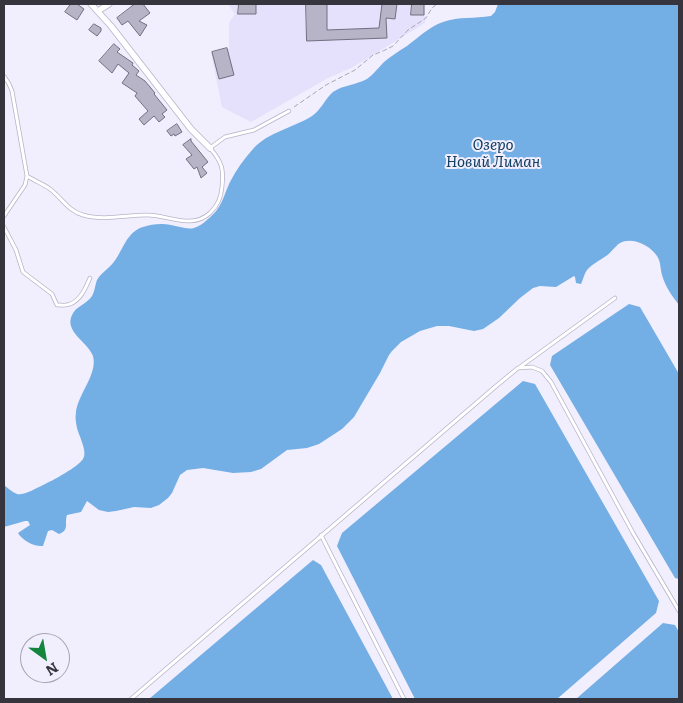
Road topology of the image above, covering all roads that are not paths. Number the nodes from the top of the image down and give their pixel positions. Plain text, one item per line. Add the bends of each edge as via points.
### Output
1 (91, 4) edge
2 (109, 4) edge
3 (98, 11) junction
4 (4, 76) edge
5 (289, 111) road end
6 (210, 148) junction
7 (27, 176) junction
8 (4, 216) edge
9 (4, 227) edge
10 (90, 278) dead end
11 (615, 298) dead end
12 (518, 368) junction
13 (321, 536) junction
14 (679, 611) edge
15 (131, 699) edge
16 (404, 699) edge

1 - 3 street
2 - 3 street
3 - 6 street via 191,129
4 - 7 lane via 12,91
5 - 6 lane via 254,130 225,138
6 - 7 lane via 222,166 219,201 207,215 193,221 153,215 107,218 84,215 72,210 51,190
7 - 8 lane
9 - 10 lane via 23,272 52,294 57,305 72,303 84,292
11 - 12 lane
12 - 13 lane
12 - 14 lane via 532,367 542,371 551,382
13 - 15 lane
13 - 16 lane

